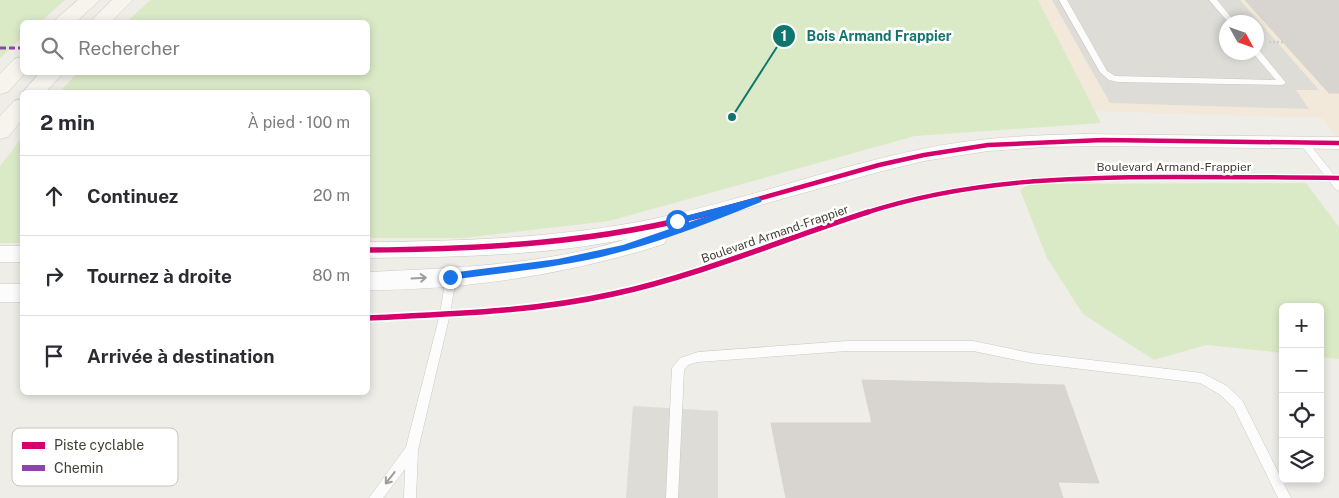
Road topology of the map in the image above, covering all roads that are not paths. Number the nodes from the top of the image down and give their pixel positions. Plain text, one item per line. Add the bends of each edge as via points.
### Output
1 (90, 0) edge
2 (123, 0) edge
3 (1063, 0) edge
4 (1213, 0) edge
5 (1226, 15) edge
6 (66, 20) edge
7 (102, 20) edge
8 (1263, 60) edge
9 (20, 66) edge
10 (50, 75) edge
11 (0, 87) edge
12 (36, 90) edge
13 (20, 108) edge
14 (0, 131) edge
15 (1304, 142) junction
16 (1339, 143) edge
17 (1339, 188) edge
18 (758, 200) junction
19 (370, 250) edge
20 (0, 254) edge
21 (20, 254) edge
22 (450, 277) junction
23 (370, 281) edge
24 (20, 293) edge
25 (0, 294) edge
26 (412, 450) junction
27 (375, 498) edge
28 (410, 498) edge
29 (672, 498) edge
30 (1285, 498) edge

1 - 6 street
2 - 7 street
3 - 8 lane via 1104,72 1118,80 1282,83
4 - 5 lane
9 - 11 street
10 - 12 street
13 - 14 street
15 - 16 street, Boulevard Armand-Frappier
15 - 17 lane
15 - 18 street, Boulevard Armand-Frappier via 1073,140 970,146 882,163
18 - 19 street, Boulevard Armand-Frappier via 614,234 543,244 477,249
18 - 22 street, Boulevard Armand-Frappier via 684,229 623,248 558,262
20 - 21 street
23 -> 22 street, Boulevard Armand-Frappier
22 - 26 lane via 445,314
24 - 25 street
26 -> 27 lane
26 - 28 lane
29 - 30 lane via 678,368 684,361 698,357 847,346 973,346 1031,358 1202,378 1223,390 1238,404

